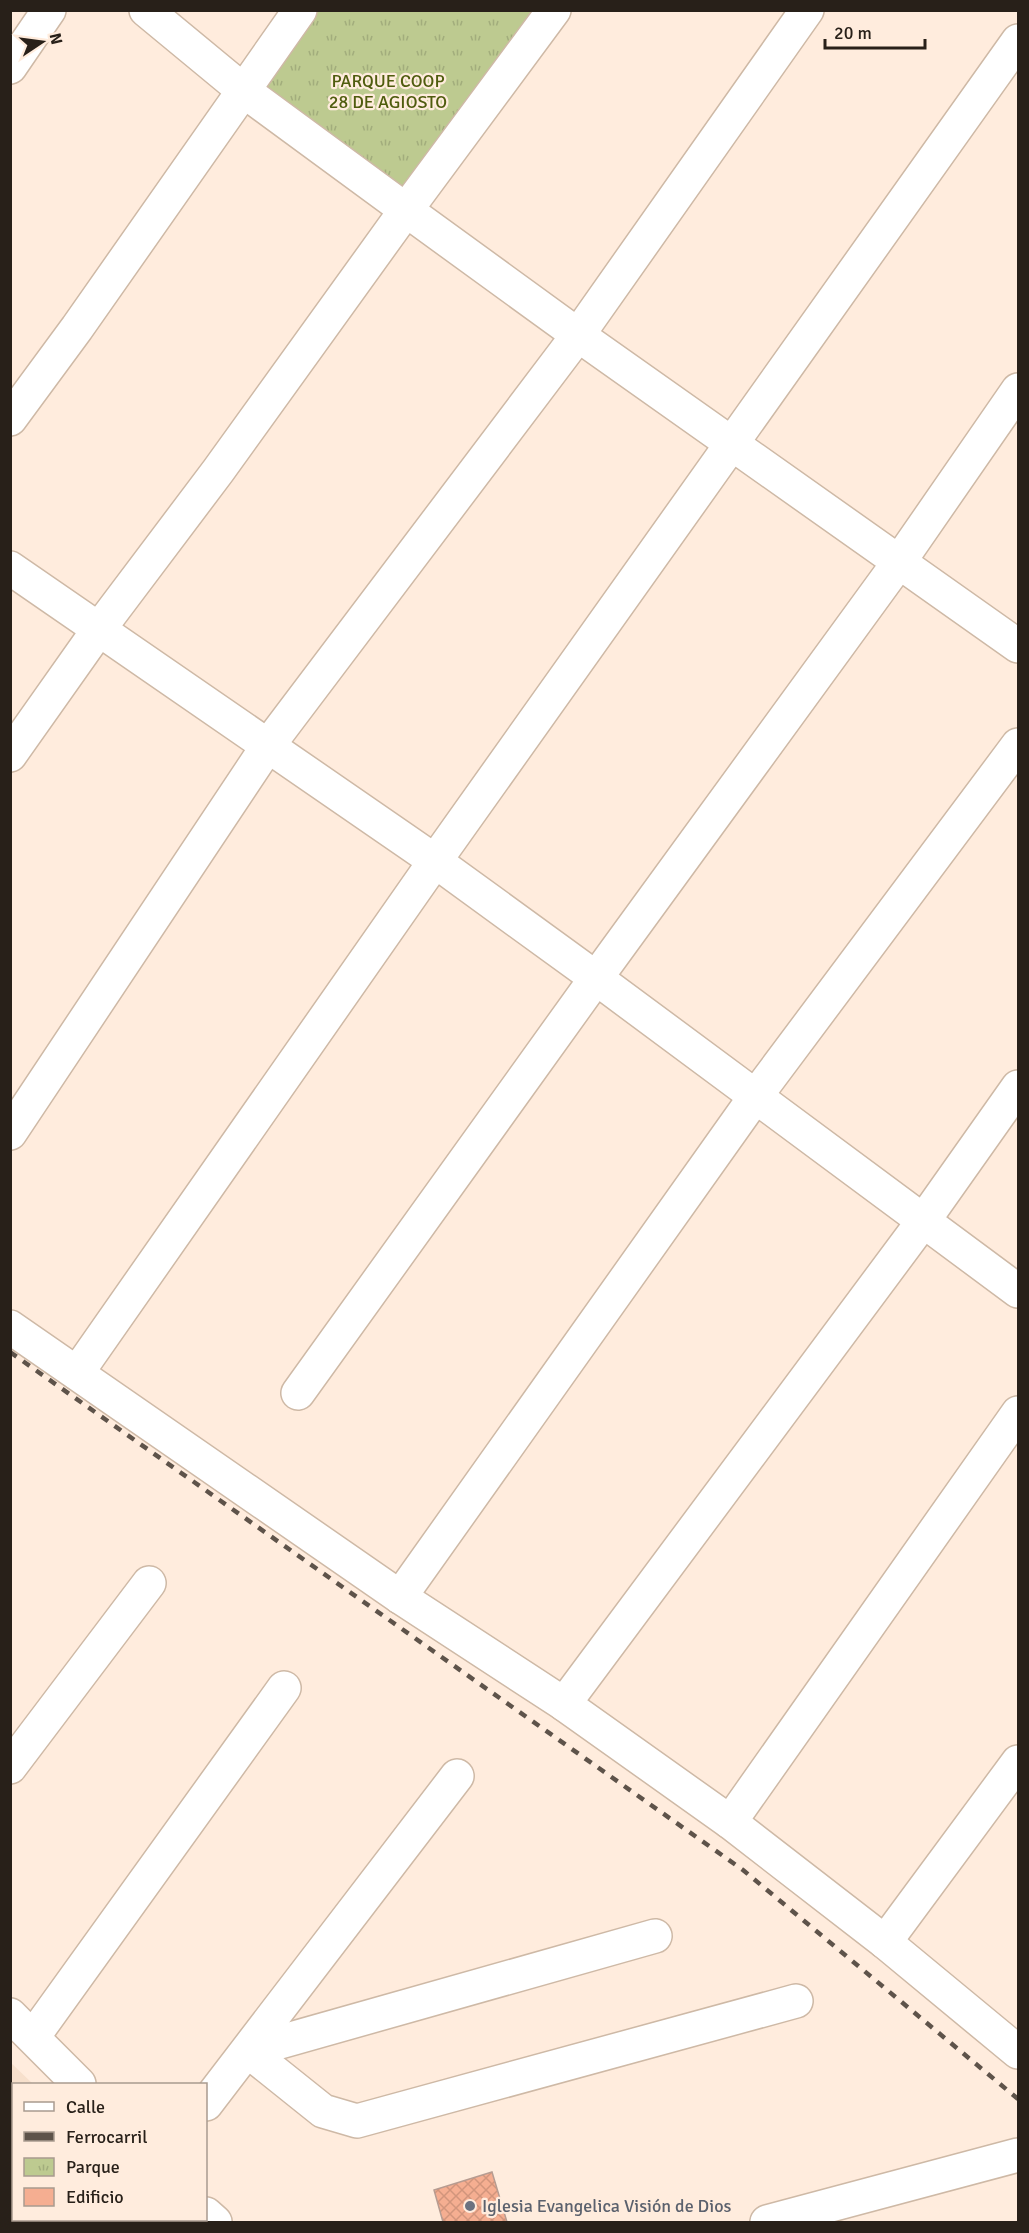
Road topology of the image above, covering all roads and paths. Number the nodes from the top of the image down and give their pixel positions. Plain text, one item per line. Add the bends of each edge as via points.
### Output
1 (49, 10) edge
2 (146, 10) edge
3 (300, 10) edge
4 (554, 10) edge
5 (807, 10) edge
6 (1018, 41) edge
7 (10, 68) edge
8 (244, 91) junction
9 (406, 210) junction
10 (578, 334) junction
11 (1018, 390) edge
12 (10, 419) edge
13 (732, 444) junction
14 (899, 562) junction
15 (10, 568) edge
16 (99, 629) junction
17 (1018, 646) edge
18 (1018, 745) edge
19 (267, 747) junction
20 (10, 755) edge
21 (435, 861) junction
22 (596, 978) junction
23 (1018, 1087) edge
24 (755, 1097) junction
25 (10, 1133) edge
26 (924, 1220) junction
27 (1018, 1292) edge
28 (10, 1327) edge
29 (77, 1373) junction
30 (298, 1393) dead end
31 (1018, 1413) edge
32 (149, 1583) dead end
33 (400, 1597) junction
34 (285, 1688) dead end
35 (564, 1704) junction
36 (1018, 1762) edge
37 (10, 1767) edge
38 (457, 1776) dead end
39 (730, 1822) junction
40 (655, 1936) dead end
41 (885, 1942) junction
42 (796, 2001) dead end
43 (22, 2026) edge
44 (248, 2051) junction
45 (1018, 2052) edge
46 (77, 2083) edge
47 (207, 2103) edge
48 (1018, 2155) edge
49 (767, 2223) edge

1 - 7 street
2 - 8 street
3 - 8 street
4 - 9 street
5 - 10 street
6 - 13 street
8 - 9 street
8 - 12 street
9 - 10 street
9 - 16 street
10 - 13 street
10 - 19 street
11 - 14 street
13 - 14 street
13 - 21 street
14 - 17 street
14 - 22 street
15 - 16 street
16 - 19 street
16 - 20 street
18 - 24 street
19 - 21 street
19 - 25 street
21 - 22 street
21 - 29 street
22 - 24 street
22 - 30 street
23 - 26 street
24 - 26 street
24 - 33 street
26 - 27 street
26 - 35 street
28 - 29 street
29 - 33 street
31 - 39 street
32 - 37 street
33 - 35 street
34 - 43 street
35 - 39 street
36 - 41 street
38 - 44 street
39 - 41 street
40 - 44 street
41 - 45 street
42 - 44 street via 357,2121 323,2111
43 - 46 street
44 - 47 street
48 - 49 street

